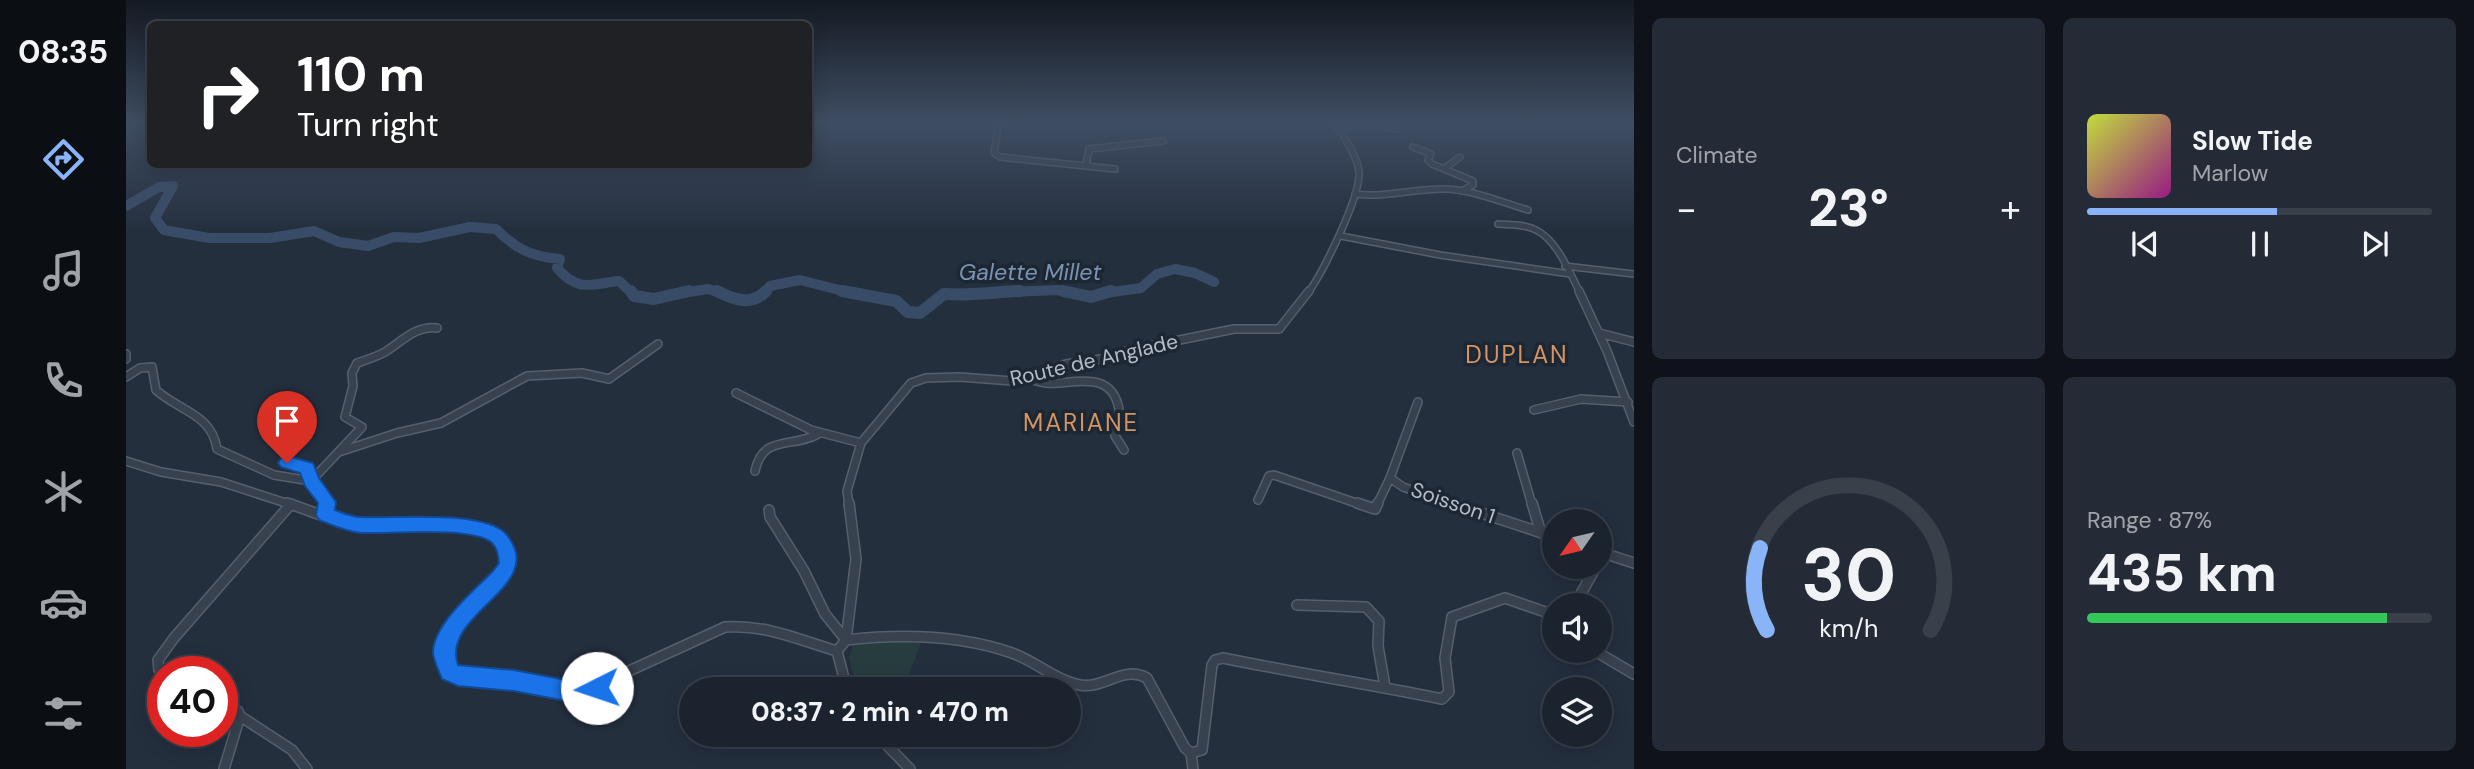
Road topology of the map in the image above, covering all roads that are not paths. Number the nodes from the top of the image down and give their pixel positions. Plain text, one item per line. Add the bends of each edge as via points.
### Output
1 (1023, 159) edge
2 (1087, 159) edge
3 (1354, 159) edge
4 (1429, 159) edge
5 (1457, 159) edge
6 (1086, 166) junction
7 (1445, 168) junction
8 (1115, 169) dead end
9 (1461, 191) junction
10 (1354, 194) junction
11 (1528, 210) dead end
12 (1498, 224) dead end
13 (1341, 236) junction
14 (1565, 266) junction
15 (1570, 274) junction
16 (1634, 274) edge
17 (437, 328) dead end
18 (1599, 333) junction
19 (1634, 342) edge
20 (658, 344) dead end
21 (126, 377) edge
22 (1025, 378) junction
23 (736, 393) dead end
24 (1630, 400) edge
25 (1418, 402) dead end
26 (1534, 411) dead end
27 (1634, 422) edge
28 (820, 433) junction
29 (861, 443) junction
30 (1124, 450) dead end
31 (342, 451) junction
32 (1517, 453) dead end
33 (126, 461) edge
34 (287, 463) dead end
35 (755, 471) dead end
36 (1390, 478) junction
37 (311, 481) junction
38 (1258, 500) dead end
39 (291, 504) junction
40 (769, 510) dead end
41 (325, 515) junction
42 (1541, 533) joint
43 (1612, 556) edge
44 (1634, 563) edge
45 (1297, 605) dead end
46 (1542, 610) edge
47 (846, 640) junction
48 (836, 651) junction
49 (161, 656) edge
50 (1612, 661) edge
51 (1634, 674) edge
52 (843, 677) edge
53 (1385, 687) junction
54 (238, 710) edge
55 (240, 716) junction
56 (889, 747) edge
57 (1191, 753) junction
58 (224, 769) edge
59 (307, 769) edge
60 (910, 769) edge
61 (1193, 769) edge

1 - 6 street
2 - 6 street
3 - 10 street, Route de Anglade via 1359,170
4 - 7 street
5 - 7 street
6 - 8 street
7 - 9 street via 1473,181
9 - 10 street via 1432,189 1379,197
9 - 11 street
10 - 13 street, Route de Anglade
12 - 14 street via 1539,232
13 - 15 street
13 - 22 street, Route de Anglade via 1297,311 1279,329 1234,329 1066,364
14 - 15 street
14 - 16 street
15 - 18 street
17 - 31 street via 411,334 358,363 345,417 362,427
18 - 19 street
18 - 24 street
20 - 31 street via 609,379 582,373 527,376 441,423
21 - 37 street via 152,367 153,385 159,394 192,410 217,440 217,449 268,474
22 - 29 street, Route de Anglade via 998,382 926,378 911,383
22 - 30 street via 1047,383 1101,383 1118,404 1120,419 1114,431
23 - 28 street
24 - 26 street via 1594,396
24 - 27 street
25 - 36 street, Soisson 1
28 - 29 street
28 - 35 street via 813,439 760,452
29 - 47 street, Route de Anglade via 847,491 856,559
31 - 37 street
32 - 42 street
33 - 39 street via 221,482
34 - 37 street via 307,468
36 - 38 street via 1375,509 1274,475 1269,476
36 - 42 street, Soisson 1 via 1403,487
37 - 41 street via 327,502
39 - 41 street
39 - 49 street
40 - 47 street via 825,614
41 - 48 street via 357,525 435,524 475,528 497,536 506,547 508,565 446,641 445,664 458,676 583,692 724,627 744,624
43 - 44 street
45 - 53 street via 1366,607 1379,621
46 - 53 street via 1505,598 1457,614 1449,623 1447,697
47 - 48 street
47 - 57 street via 866,636 986,646 1013,653 1081,685 1094,685 1127,672 1142,674
48 - 52 street
50 - 51 street
53 - 57 street via 1216,660 1202,750
54 - 55 street
55 - 58 street
55 - 59 street via 292,750
56 - 60 street
57 - 61 street

